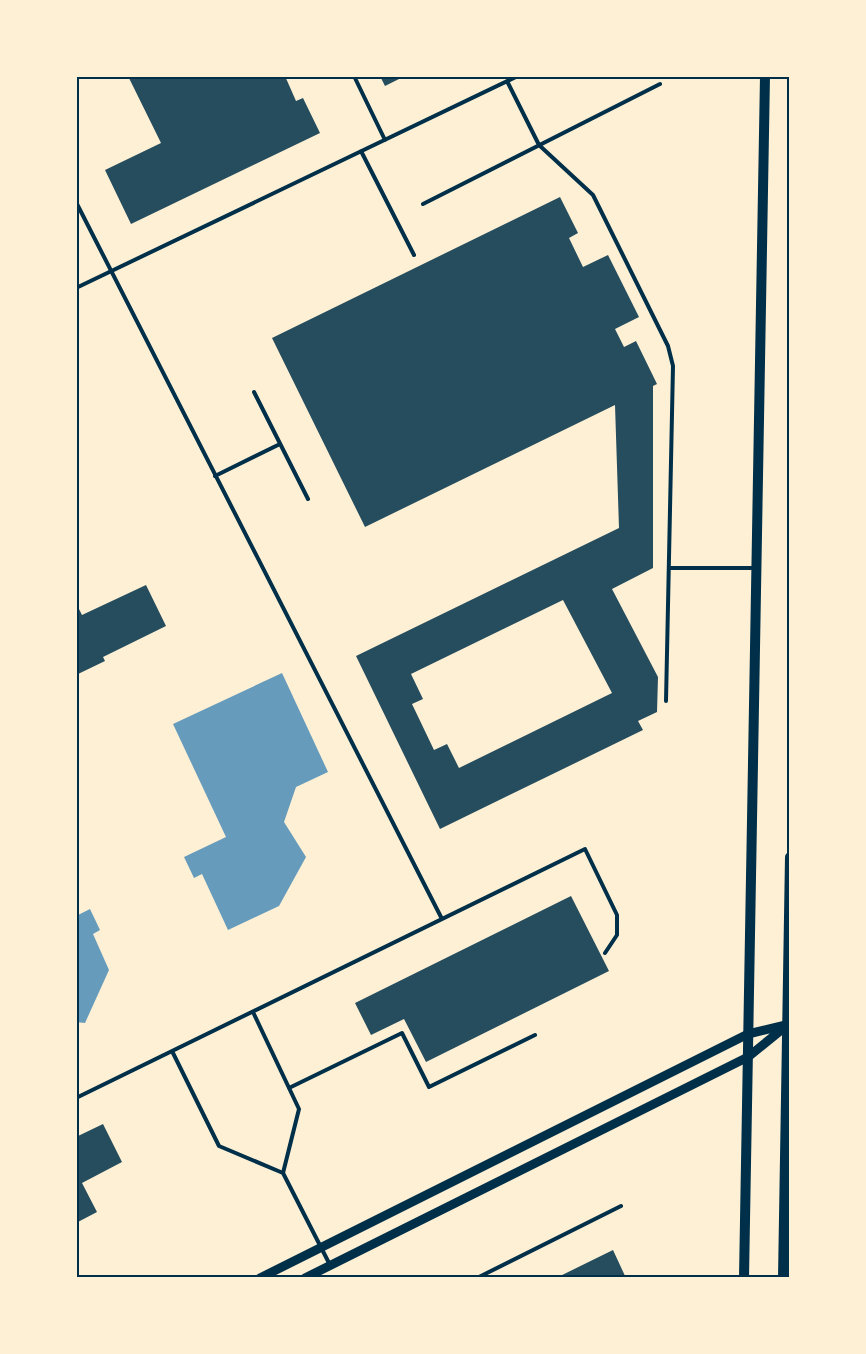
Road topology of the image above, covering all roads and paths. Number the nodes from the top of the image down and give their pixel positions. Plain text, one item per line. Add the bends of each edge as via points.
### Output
1 (354, 76) edge
2 (518, 76) edge
3 (765, 76) edge
4 (507, 81) junction
5 (660, 84) dead end
6 (385, 140) junction
7 (540, 145) junction
8 (360, 151) junction
9 (76, 202) edge
10 (423, 204) dead end
11 (414, 255) dead end
12 (111, 271) junction
13 (76, 288) edge
14 (254, 392) dead end
15 (280, 444) junction
16 (215, 476) junction
17 (308, 499) dead end
18 (669, 568) junction
19 (756, 568) junction
20 (666, 701) dead end
21 (790, 857) edge
22 (442, 919) junction
23 (605, 953) dead end
24 (252, 1012) junction
25 (788, 1025) edge
26 (748, 1034) junction
27 (535, 1035) dead end
28 (172, 1051) junction
29 (748, 1057) junction
30 (289, 1088) junction
31 (76, 1098) edge
32 (284, 1173) junction
33 (622, 1206) dead end
34 (322, 1247) junction
35 (330, 1265) junction
36 (260, 1278) edge
37 (305, 1278) edge
38 (477, 1278) edge
39 (744, 1278) edge
40 (783, 1278) edge

1 - 6 lane
2 - 4 lane
3 - 19 main road
4 - 6 lane
4 - 7 lane
5 - 7 lane
6 - 8 lane
7 - 10 lane
7 - 18 lane via 593,195 668,346 673,366
8 - 11 lane
8 - 12 lane
9 - 12 lane
12 - 13 lane
12 - 16 lane
14 - 15 lane
15 - 16 lane
15 - 17 lane
16 - 22 lane
18 - 19 lane
18 - 20 lane
19 - 26 main road
21 - 25 main road
22 - 23 lane via 585,849 617,915 618,935
22 - 24 lane
24 - 28 lane
24 - 30 lane
25 - 26 street
25 - 29 street
25 - 40 main road
26 - 29 main road
26 - 34 street
27 - 30 lane via 430,1087 402,1033
28 - 31 lane
28 - 32 lane via 219,1146
29 - 35 street
29 - 39 main road
30 - 32 lane via 299,1109
32 - 34 lane
33 - 38 lane
34 - 35 lane
34 - 36 street
35 - 37 street

